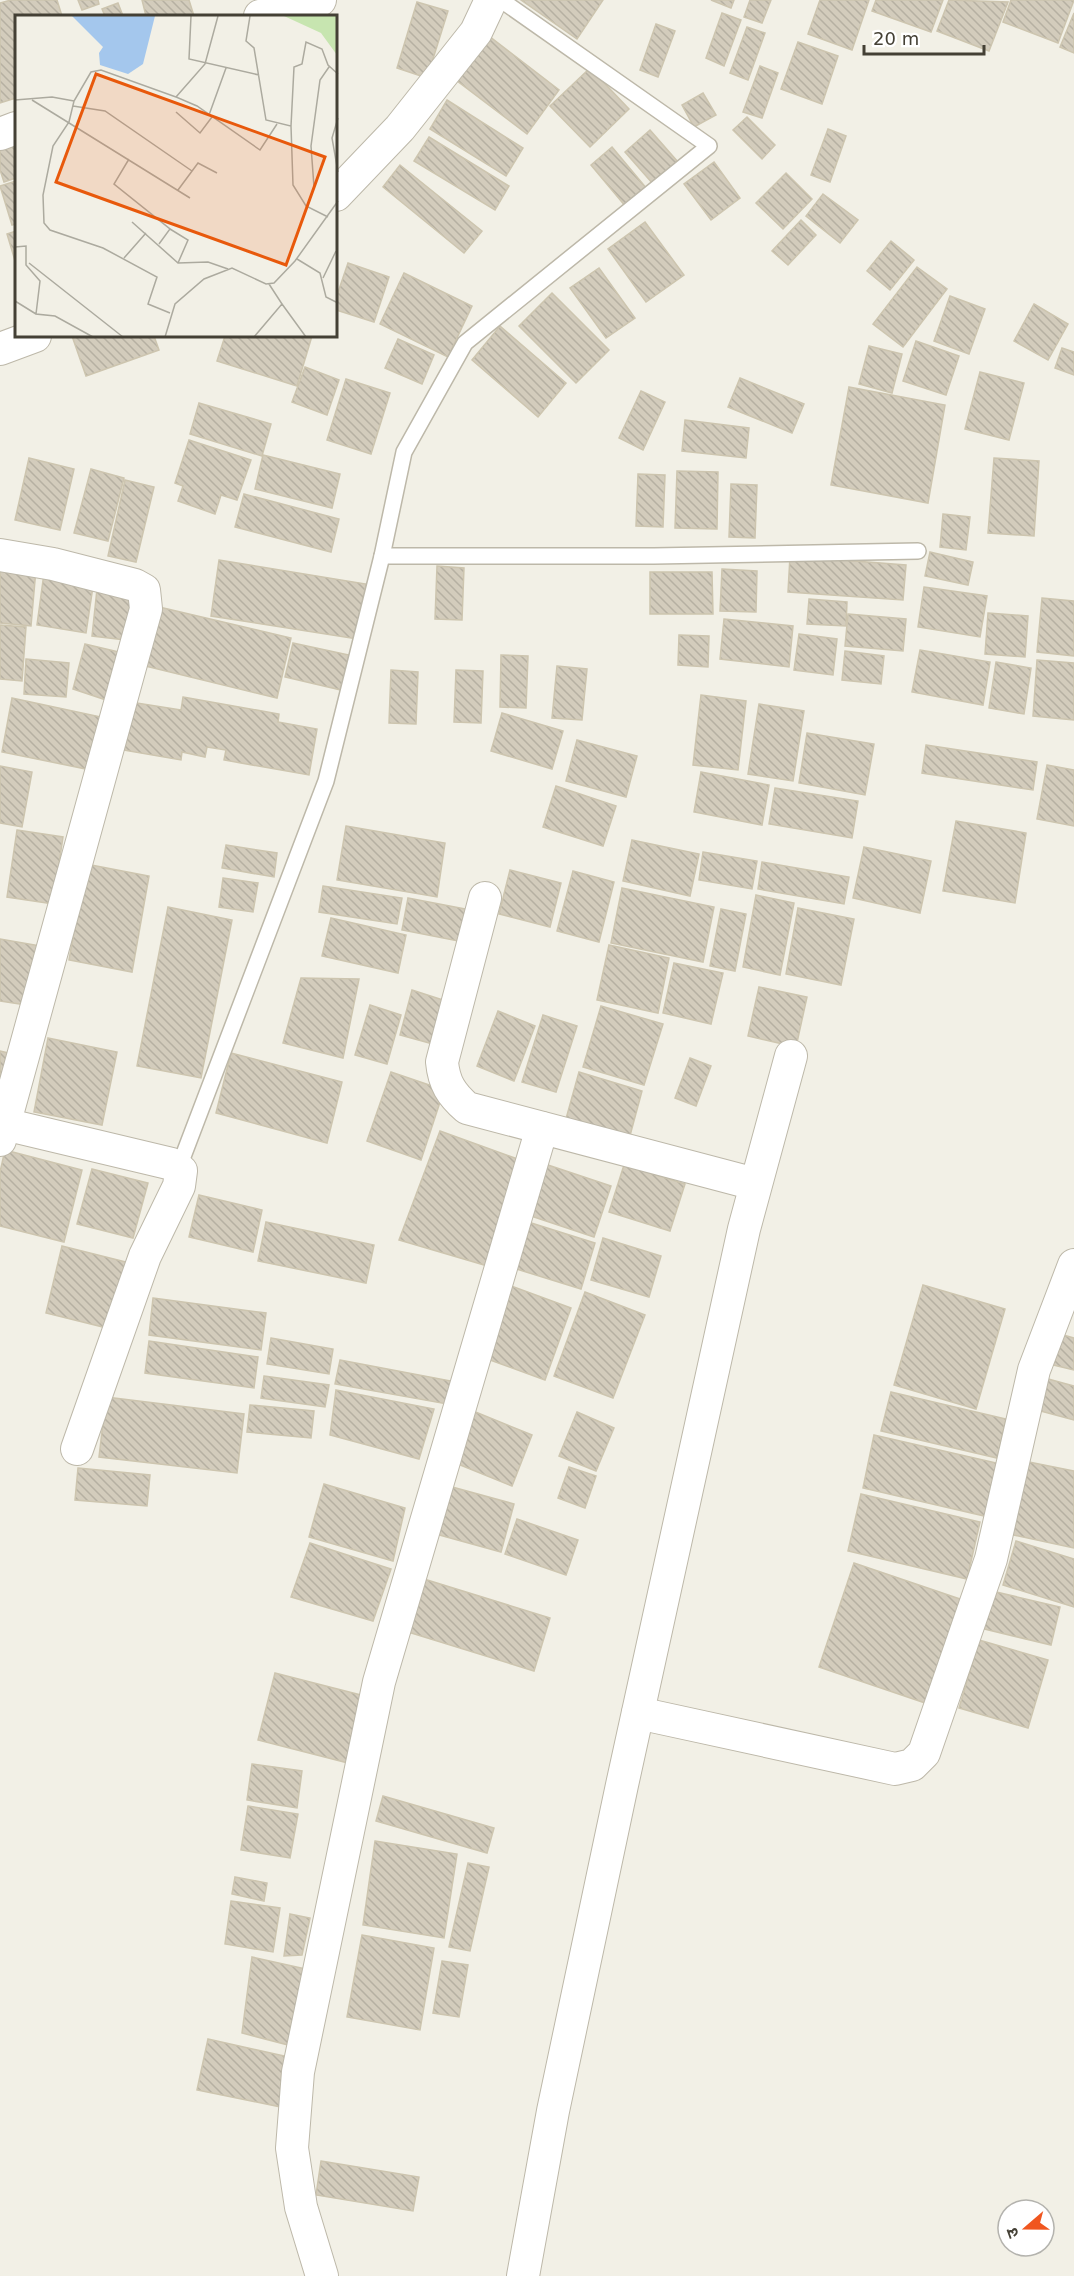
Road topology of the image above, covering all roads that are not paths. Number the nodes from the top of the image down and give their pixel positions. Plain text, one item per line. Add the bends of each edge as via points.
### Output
1 (320, 0) edge
2 (491, 0) edge
3 (501, 0) edge
4 (264, 15) edge
5 (15, 128) edge
6 (0, 134) edge
7 (338, 193) edge
8 (30, 338) edge
9 (0, 349) edge
10 (918, 551) dead end
11 (0, 555) edge
12 (382, 556) junction
13 (485, 898) dead end
14 (791, 1056) dead end
15 (542, 1128) junction
16 (2, 1132) edge
17 (178, 1167) junction
18 (755, 1184) junction
19 (1074, 1265) edge
20 (77, 1449) dead end
21 (638, 1713) junction
22 (322, 2276) edge
23 (523, 2276) edge

1 - 4 street
2 - 7 street via 476,32 400,128
3 - 12 lane via 709,146 465,343 404,452
5 - 6 street
8 - 9 street
10 - 12 lane
11 - 16 street via 135,585 144,590 146,609
12 - 17 lane via 326,781
13 - 15 street via 442,1062 444,1079 466,1108
14 - 18 street
15 - 18 street
15 - 22 street via 379,1682 298,2072 292,2148 300,2206
16 - 17 street
17 - 20 street via 182,1175 179,1186 145,1256
18 - 21 street
19 - 21 street via 1034,1370 991,1559 924,1753 912,1765 895,1770
21 - 23 street via 553,2111

